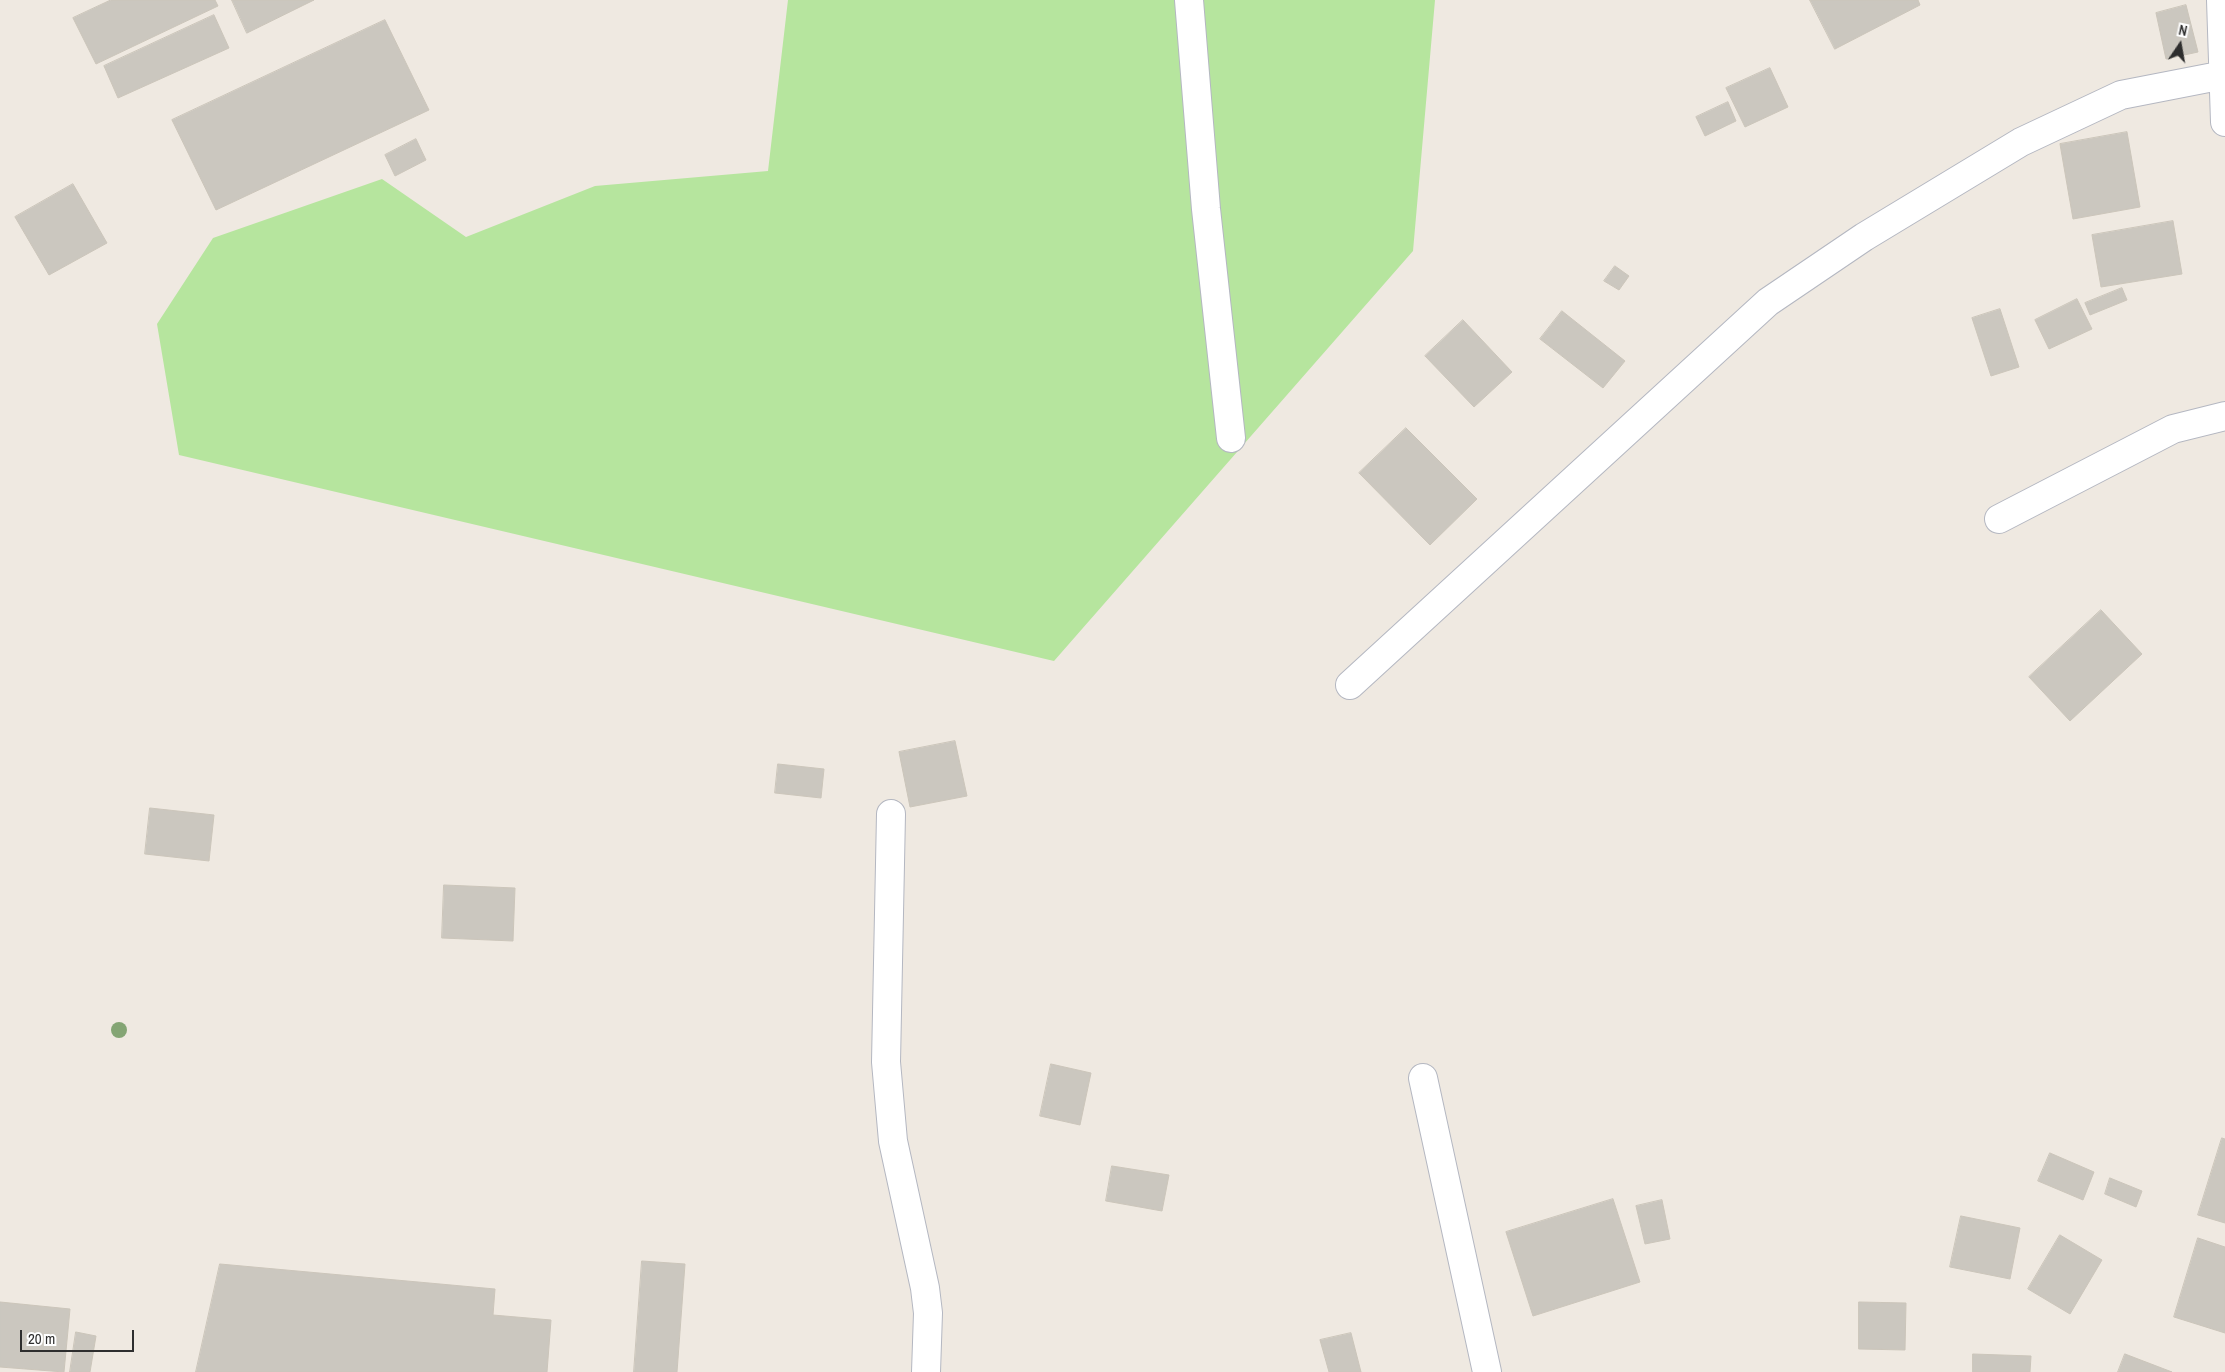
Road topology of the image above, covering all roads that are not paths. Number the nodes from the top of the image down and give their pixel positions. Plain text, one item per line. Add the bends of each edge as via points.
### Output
1 (1189, 0) edge
2 (2221, 0) edge
3 (2224, 76) junction
4 (2225, 122) edge
5 (2225, 416) edge
6 (1231, 438) dead end
7 (1998, 519) dead end
8 (1350, 685) dead end
9 (891, 814) dead end
10 (1423, 1078) dead end
11 (926, 1372) edge
12 (1487, 1372) edge

1 - 6 street via 1206,209
2 - 3 street
3 - 4 street
3 - 8 street via 2121,96 2021,142 1864,237 1768,302
5 - 7 street via 2173,429
9 - 11 street via 886,1062 893,1141 928,1313
10 - 12 street

